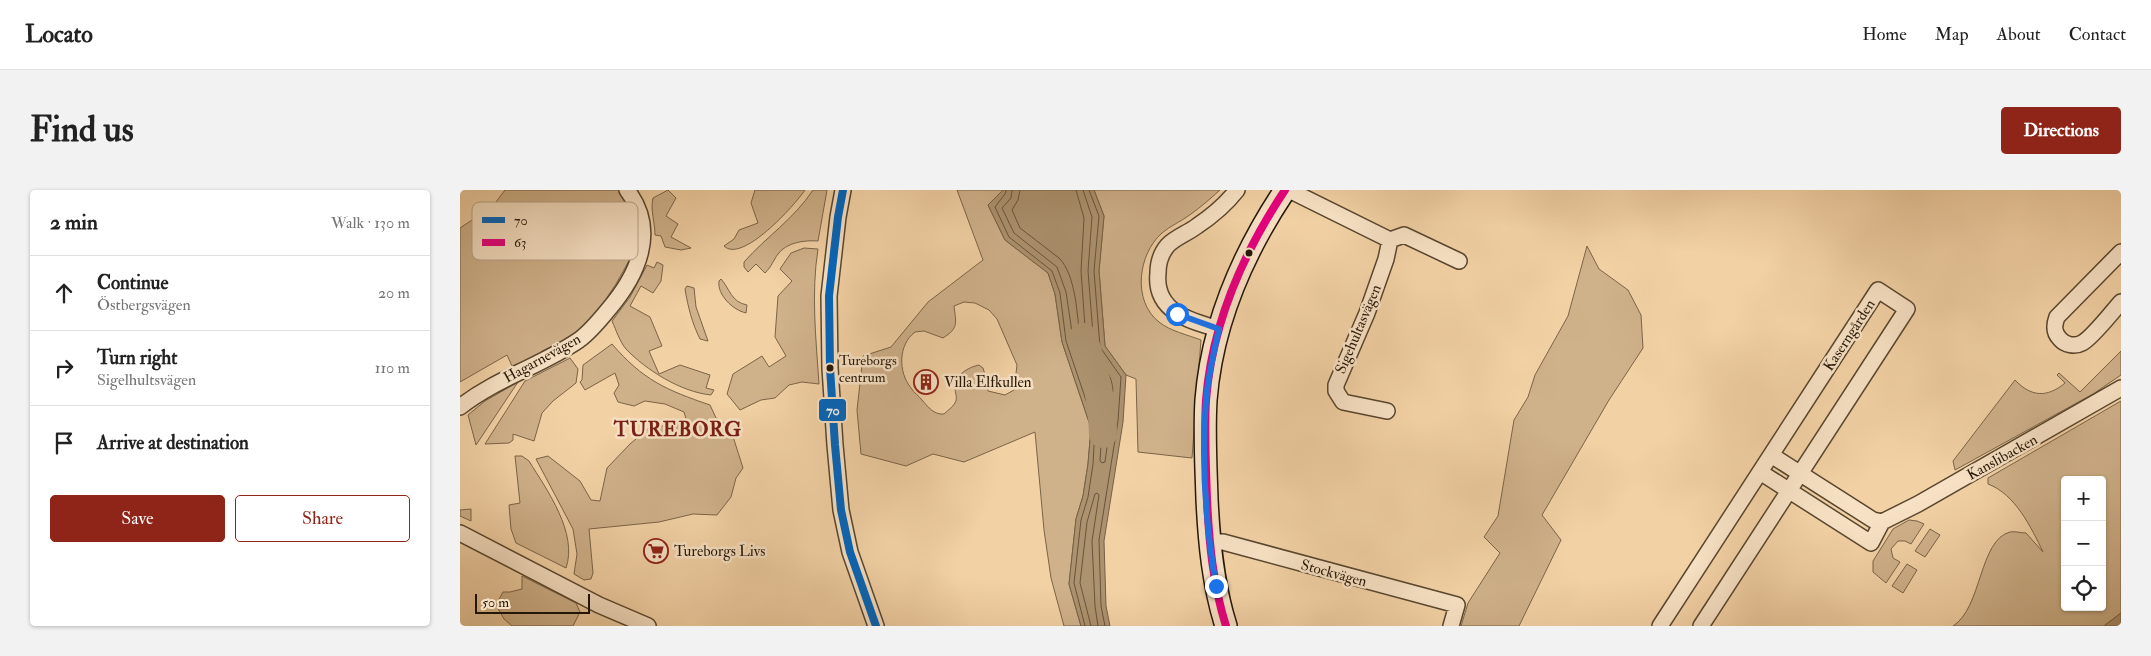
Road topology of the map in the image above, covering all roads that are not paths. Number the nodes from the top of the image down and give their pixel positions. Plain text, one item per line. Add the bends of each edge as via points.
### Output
1 (627, 190) edge
2 (843, 190) edge
3 (1237, 190) edge
4 (1285, 190) edge
5 (1290, 190) edge
6 (633, 202) edge
7 (638, 212) edge
8 (1390, 240) junction
9 (2121, 252) edge
10 (1459, 261) dead end
11 (2121, 302) edge
12 (1219, 329) junction
13 (2121, 388) edge
14 (460, 407) edge
15 (1387, 411) dead end
16 (1771, 455) junction
17 (1760, 472) junction
18 (1800, 473) junction
19 (1789, 491) junction
20 (1882, 522) junction
21 (460, 533) edge
22 (1210, 542) junction
23 (648, 626) edge
24 (876, 626) edge
25 (1226, 626) edge
26 (1451, 626) edge
27 (1660, 626) edge
28 (1701, 626) edge

1 - 6 street, Hagarnevägen
2 - 24 street via 829,296 835,445 850,552
3 - 12 street via 1198,226 1169,244 1158,266 1159,291 1170,310
4 - 12 street via 1248,252
5 - 8 street
7 - 14 street, Hagarnevägen via 642,254 617,299 590,330 580,339 504,378
8 - 10 street via 1400,235 1408,236
8 - 15 street, Sigehultasvägen via 1370,304 1336,385 1343,402
9 - 11 street via 2057,317 2056,334 2066,343 2083,343
12 - 22 street via 1206,408
13 - 20 street, Kanslibacken
16 - 17 street, Kaserngården
16 - 18 street
16 - 18 street, Kaserngården via 1878,290 1907,309
17 - 19 street
17 - 27 street, Kaserngården
18 - 19 street, Kaserngården
18 - 20 street via 1873,520
19 - 20 street via 1871,544
19 - 28 street, Kaserngården
21 - 23 street via 599,605
22 - 25 street
22 - 26 street, Stockvägen via 1223,542 1457,605

